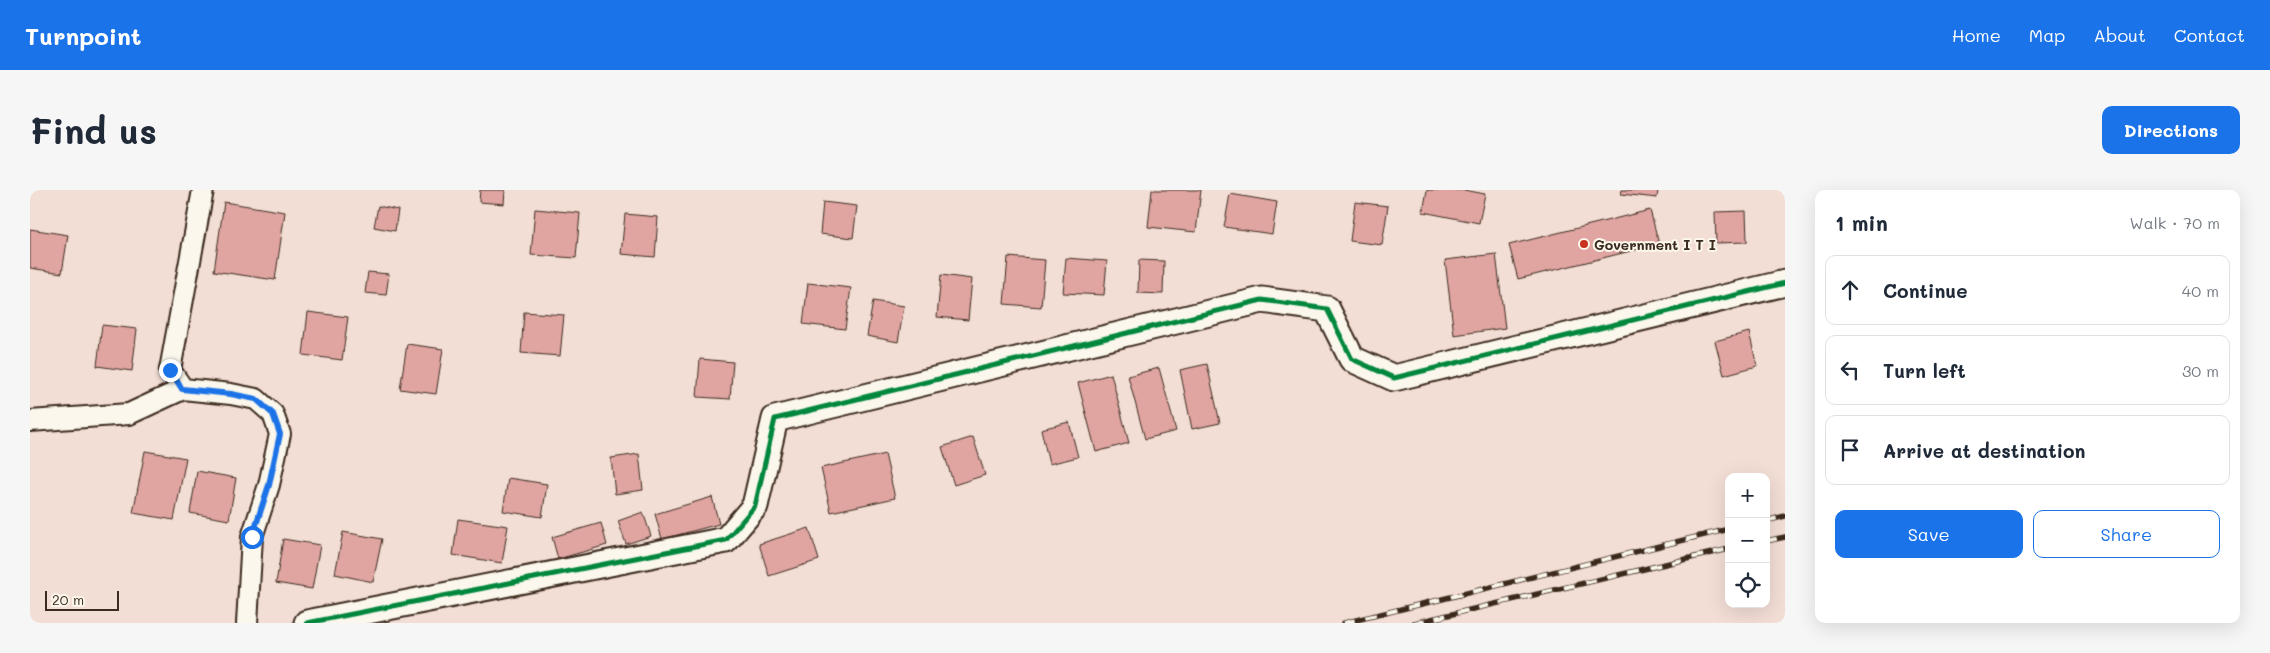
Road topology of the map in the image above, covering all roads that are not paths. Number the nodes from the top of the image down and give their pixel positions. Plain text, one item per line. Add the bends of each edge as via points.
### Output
1 (203, 190) edge
2 (1785, 283) edge
3 (182, 389) junction
4 (30, 420) edge
5 (247, 623) edge
6 (307, 623) edge

1 - 3 street via 170,370
2 - 6 street via 1394,378 1352,359 1327,309 1262,300 776,419 755,506 726,540
3 - 4 street via 129,414
3 - 5 street via 256,399 273,414 280,434 269,485 252,537

